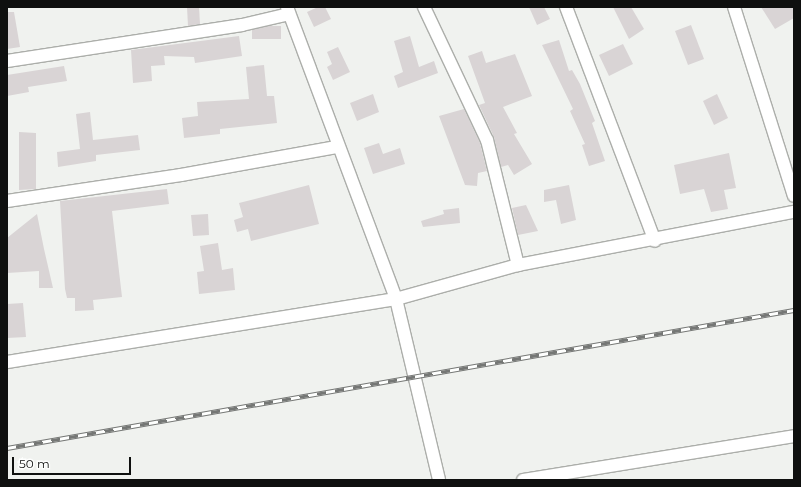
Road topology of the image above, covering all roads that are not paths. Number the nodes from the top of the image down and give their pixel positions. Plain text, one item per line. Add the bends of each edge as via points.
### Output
1 (424, 7) edge
2 (566, 7) edge
3 (734, 7) edge
4 (288, 10) edge
5 (7, 61) edge
6 (337, 147) junction
7 (794, 196) edge
8 (7, 202) edge
9 (794, 212) edge
10 (655, 240) junction
11 (518, 264) junction
12 (396, 299) junction
13 (7, 362) edge
14 (794, 436) edge
15 (439, 480) edge
16 (523, 480) edge

1 - 11 street via 486,140
2 - 10 street
3 - 7 street
4 - 5 street via 242,25
4 - 6 street
6 - 8 street
6 - 12 street
9 - 10 street
10 - 11 street
11 - 12 street
12 - 13 street
12 - 15 street
14 - 16 street

